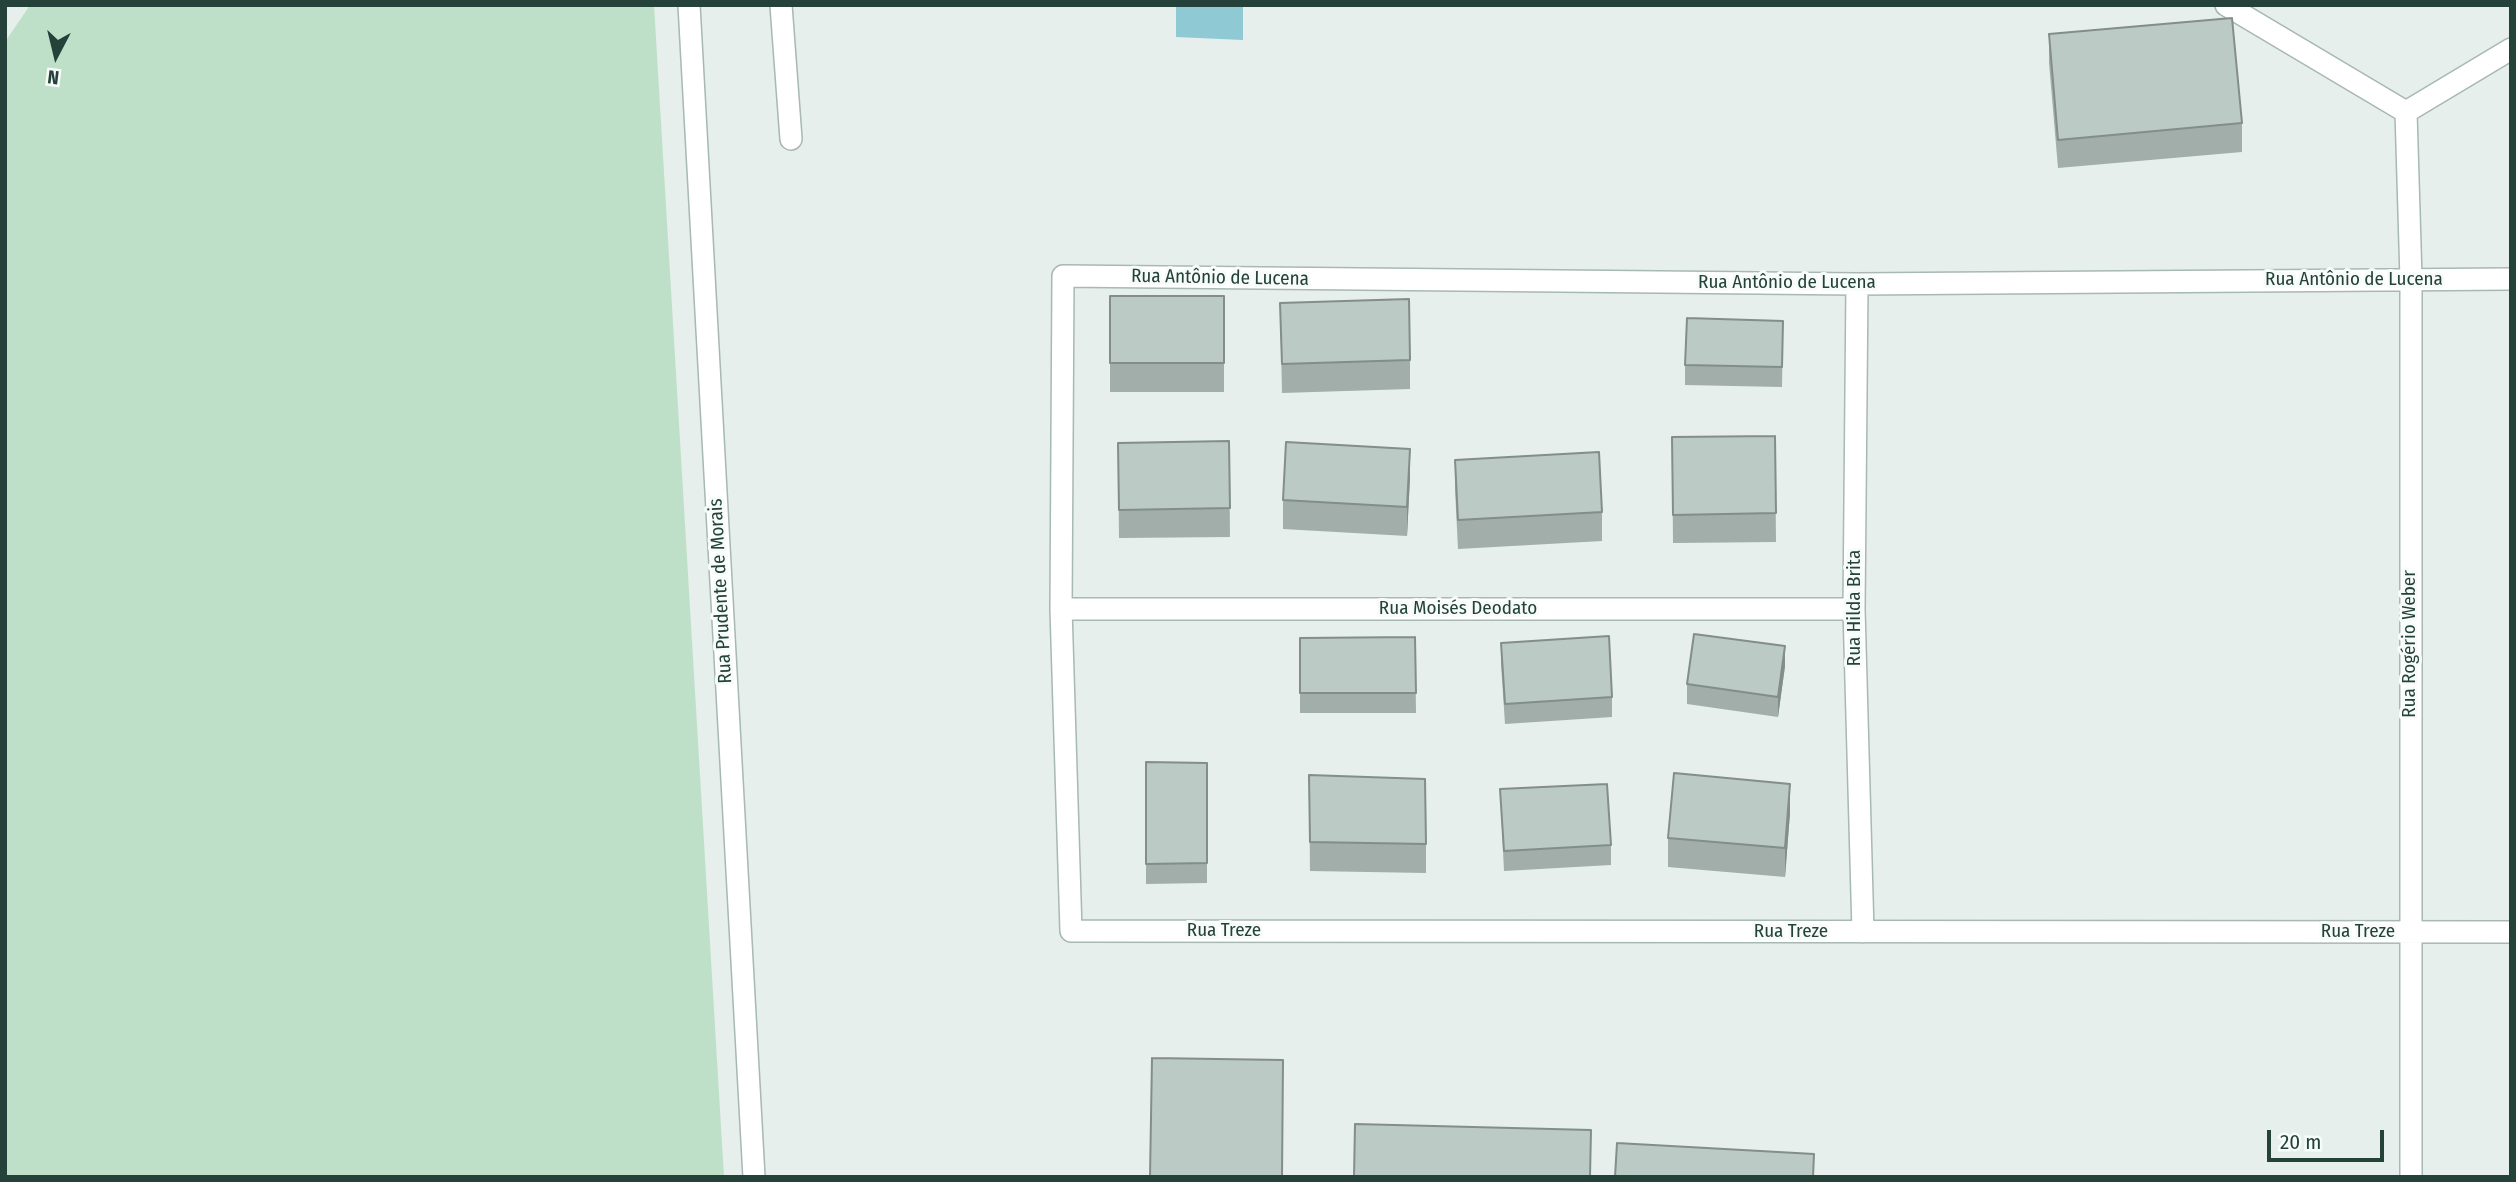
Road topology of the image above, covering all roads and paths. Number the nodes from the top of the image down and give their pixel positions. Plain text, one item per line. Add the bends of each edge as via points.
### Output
1 (689, 5) edge
2 (781, 5) edge
3 (2227, 5) edge
4 (2511, 49) edge
5 (2406, 112) junction
6 (790, 139) dead end
7 (2411, 279) junction
8 (2511, 279) edge
9 (1857, 284) junction
10 (1061, 609) junction
11 (1854, 609) junction
12 (1863, 932) junction
13 (2410, 932) junction
14 (2511, 932) edge
15 (754, 1177) edge
16 (2411, 1177) edge

1 - 15 street, Rua Prudente de Morais
2 - 6 street
3 - 5 street
4 - 5 street
5 - 7 street, Rua Rogério Weber
7 - 8 street, Rua Antônio de Lucena
7 - 9 street, Rua Antônio de Lucena
7 - 13 street, Rua Rogério Weber
9 - 10 street, Rua Antônio de Lucena via 1063,276
9 - 11 street, Rua Hilda Brita
10 - 11 street, Rua Moisés Deodato
10 - 12 street, Rua Treze via 1071,931
11 - 12 street, Rua Hilda Brita
12 - 13 street, Rua Treze
13 - 14 street, Rua Treze
13 - 16 street, Rua Rogério Weber

